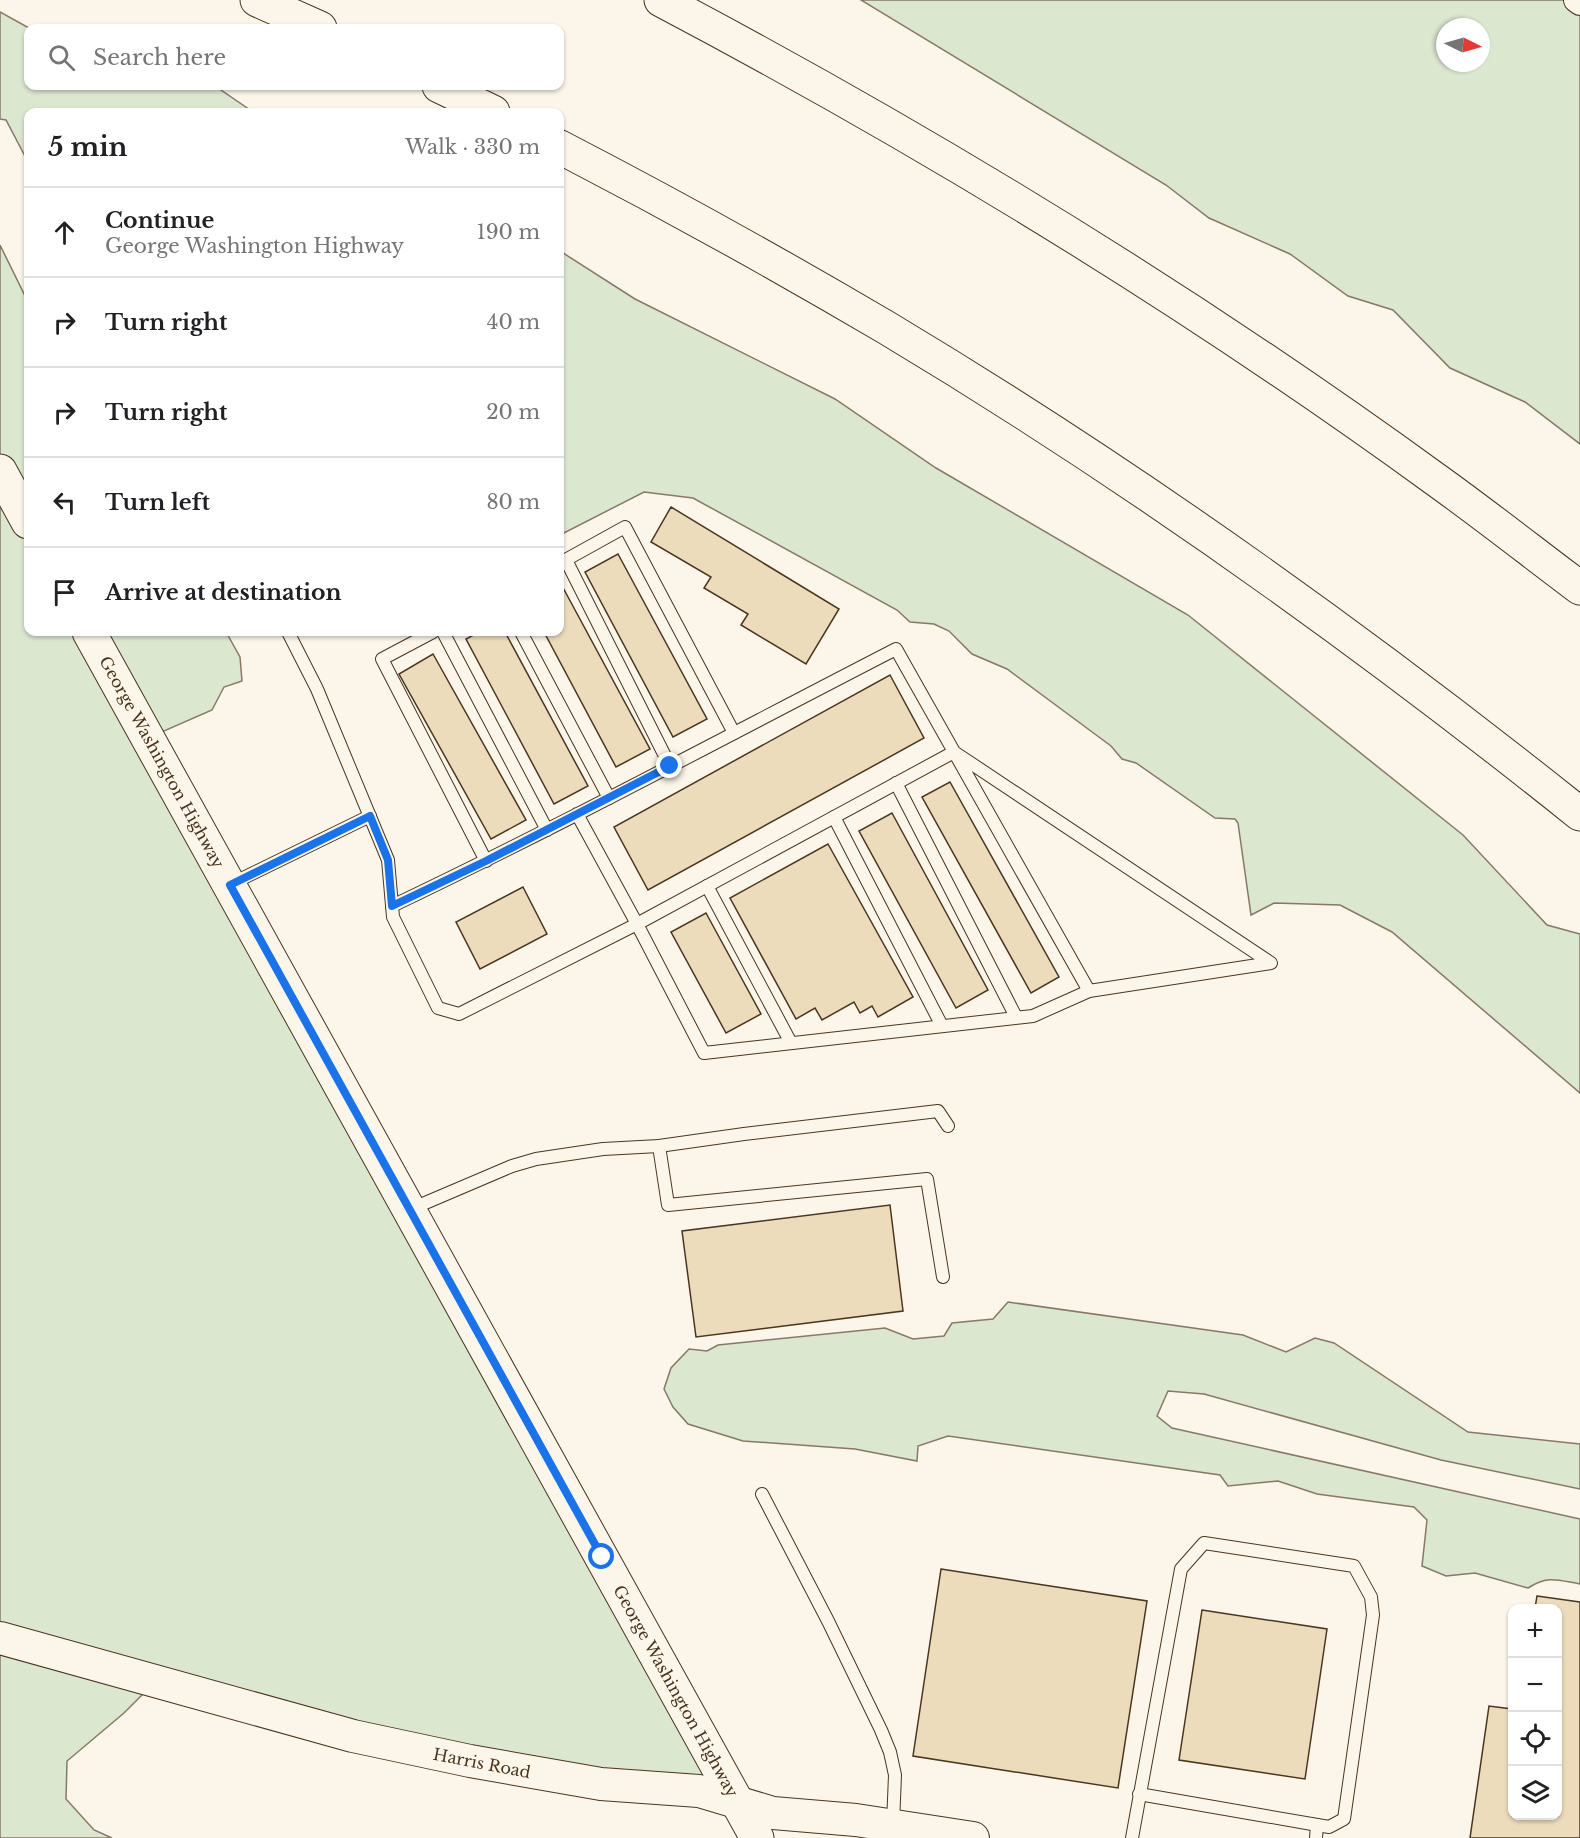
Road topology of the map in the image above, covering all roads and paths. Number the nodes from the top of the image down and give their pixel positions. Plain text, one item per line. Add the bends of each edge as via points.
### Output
1 (257, 0) edge
2 (661, 0) edge
3 (1576, 0) edge
4 (1580, 3) edge
5 (311, 24) edge
6 (447, 90) edge
7 (485, 108) edge
8 (564, 149) edge
9 (0, 471) edge
10 (24, 515) edge
11 (564, 560) edge
12 (564, 565) edge
13 (1580, 588) edge
14 (96, 636) edge
15 (290, 636) edge
16 (425, 636) edge
17 (445, 636) edge
18 (523, 636) edge
19 (734, 733) junction
20 (954, 752) junction
21 (670, 766) junction
22 (896, 783) junction
23 (609, 798) junction
24 (577, 814) junction
25 (1580, 814) edge
26 (370, 816) junction
27 (834, 817) junction
28 (547, 830) junction
29 (486, 861) junction
30 (230, 885) junction
31 (707, 886) junction
32 (392, 906) junction
33 (637, 924) junction
34 (1089, 991) junction
35 (1016, 1017) junction
36 (942, 1026) junction
37 (791, 1043) junction
38 (948, 1126) dead end
39 (659, 1146) junction
40 (410, 1210) junction
41 (943, 1277) dead end
42 (762, 1494) dead end
43 (0, 1638) edge
44 (1139, 1794) junction
45 (738, 1802) junction
46 (1317, 1825) junction
47 (893, 1826) junction
48 (758, 1838) edge
49 (973, 1838) edge
50 (1132, 1838) edge
51 (1316, 1838) edge

1 - 5 main road
2 - 13 main road via 907,136 1147,283 1417,466
3 - 4 street
6 - 7 main road
8 - 25 main road via 887,329 1065,441 1321,617
9 - 10 main road
11 - 19 lane via 625,527
12 - 21 lane
14 - 30 main road, George Washington Highway
15 - 26 lane via 317,689
16 - 29 lane via 382,659
17 - 28 lane
18 - 23 lane
19 - 20 lane via 896,649
19 - 21 lane
20 - 22 lane
20 - 34 lane
20 - 34 lane via 1271,963
21 - 23 lane
22 - 27 lane
22 - 35 lane
23 - 24 lane
24 - 28 lane
24 - 33 lane
26 - 30 lane
26 - 32 lane via 388,860
27 - 31 lane
27 - 36 lane
28 - 29 lane
29 - 32 lane
30 - 40 main road, George Washington Highway
31 - 33 lane
31 - 37 lane
32 - 33 lane via 393,917 438,1008 459,1014
33 - 37 lane via 704,1053
34 - 35 lane via 1034,1016
35 - 36 lane
36 - 37 lane
38 - 39 lane via 938,1112
39 - 40 lane via 536,1159
39 - 41 lane via 668,1204 927,1179
40 - 45 main road, George Washington Highway
42 - 47 lane via 881,1730 895,1775
43 - 45 street, Harris Road via 415,1750 577,1781 699,1791
44 - 46 lane
44 - 46 lane via 1181,1569 1204,1543 1354,1566 1371,1597 1373,1615 1344,1819 1329,1827
44 - 50 lane
45 - 47 street, Harris Road via 773,1813
45 - 48 main road, George Washington Highway
46 - 51 lane
47 - 49 street, Harris Road

